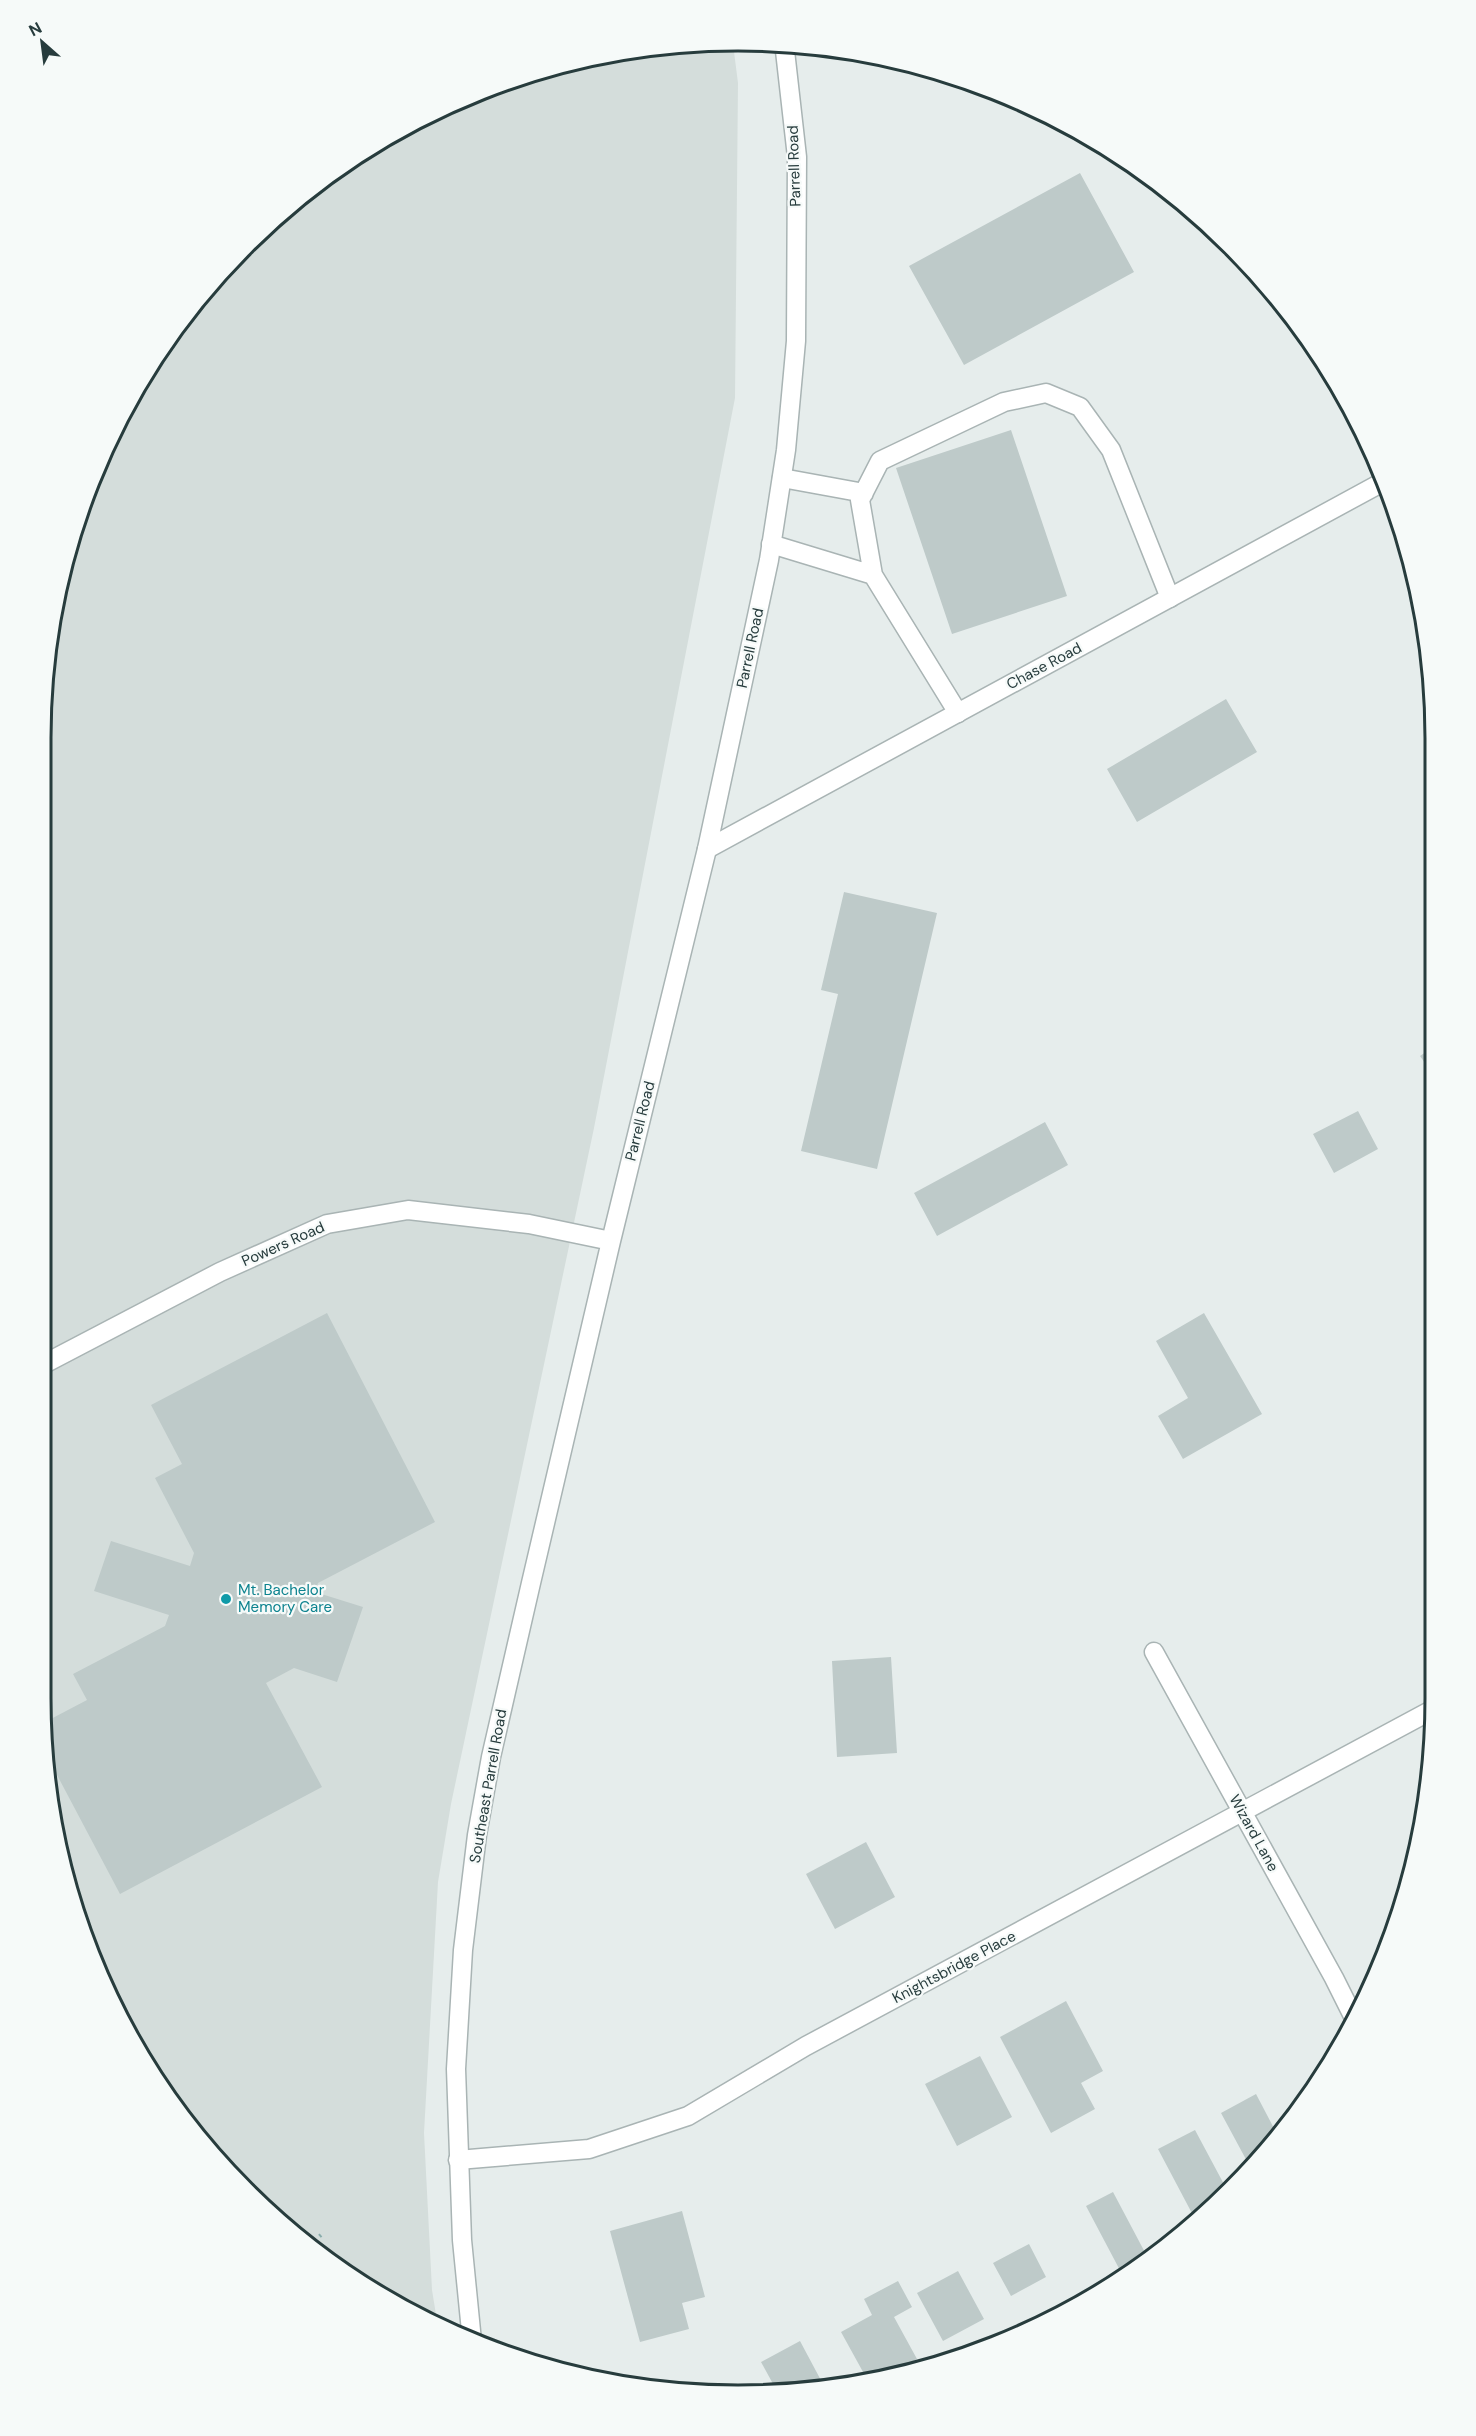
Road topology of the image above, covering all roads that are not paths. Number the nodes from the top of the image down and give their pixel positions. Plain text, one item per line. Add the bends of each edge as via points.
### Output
1 (785, 52) edge
2 (782, 478) junction
3 (1377, 485) edge
4 (864, 493) junction
5 (771, 544) junction
6 (873, 575) junction
7 (1170, 598) junction
8 (958, 713) junction
9 (707, 849) junction
10 (611, 1241) junction
11 (51, 1360) edge
12 (1154, 1652) dead end
13 (1425, 1714) edge
14 (1243, 1812) junction
15 (1350, 2010) edge
16 (458, 2160) junction
17 (470, 2331) edge

1 - 2 street, Parrell Road via 796,157 796,341
2 - 4 street
2 - 5 street, Parrell Road
3 - 7 street, Chase Road
4 - 6 street via 860,500
4 - 7 street via 880,461 1004,402 1046,393 1080,407 1111,450
5 - 6 street
5 - 9 street, Parrell Road
6 - 8 street
7 - 8 street, Chase Road
8 - 9 street, Chase Road
9 - 10 street, Parrell Road
10 - 11 street, Powers Road via 529,1224 408,1210 327,1224 220,1272
10 - 16 street, Southeast Parrell Road via 491,1757 477,1835 463,1950 456,2069
12 - 14 street, Wizard Lane
13 - 14 street, Knightsbridge Place
14 - 15 street, Wizard Lane
14 - 16 street, Knightsbridge Place via 806,2046 688,2116 588,2149
16 - 17 street, Southeast Parrell Road

